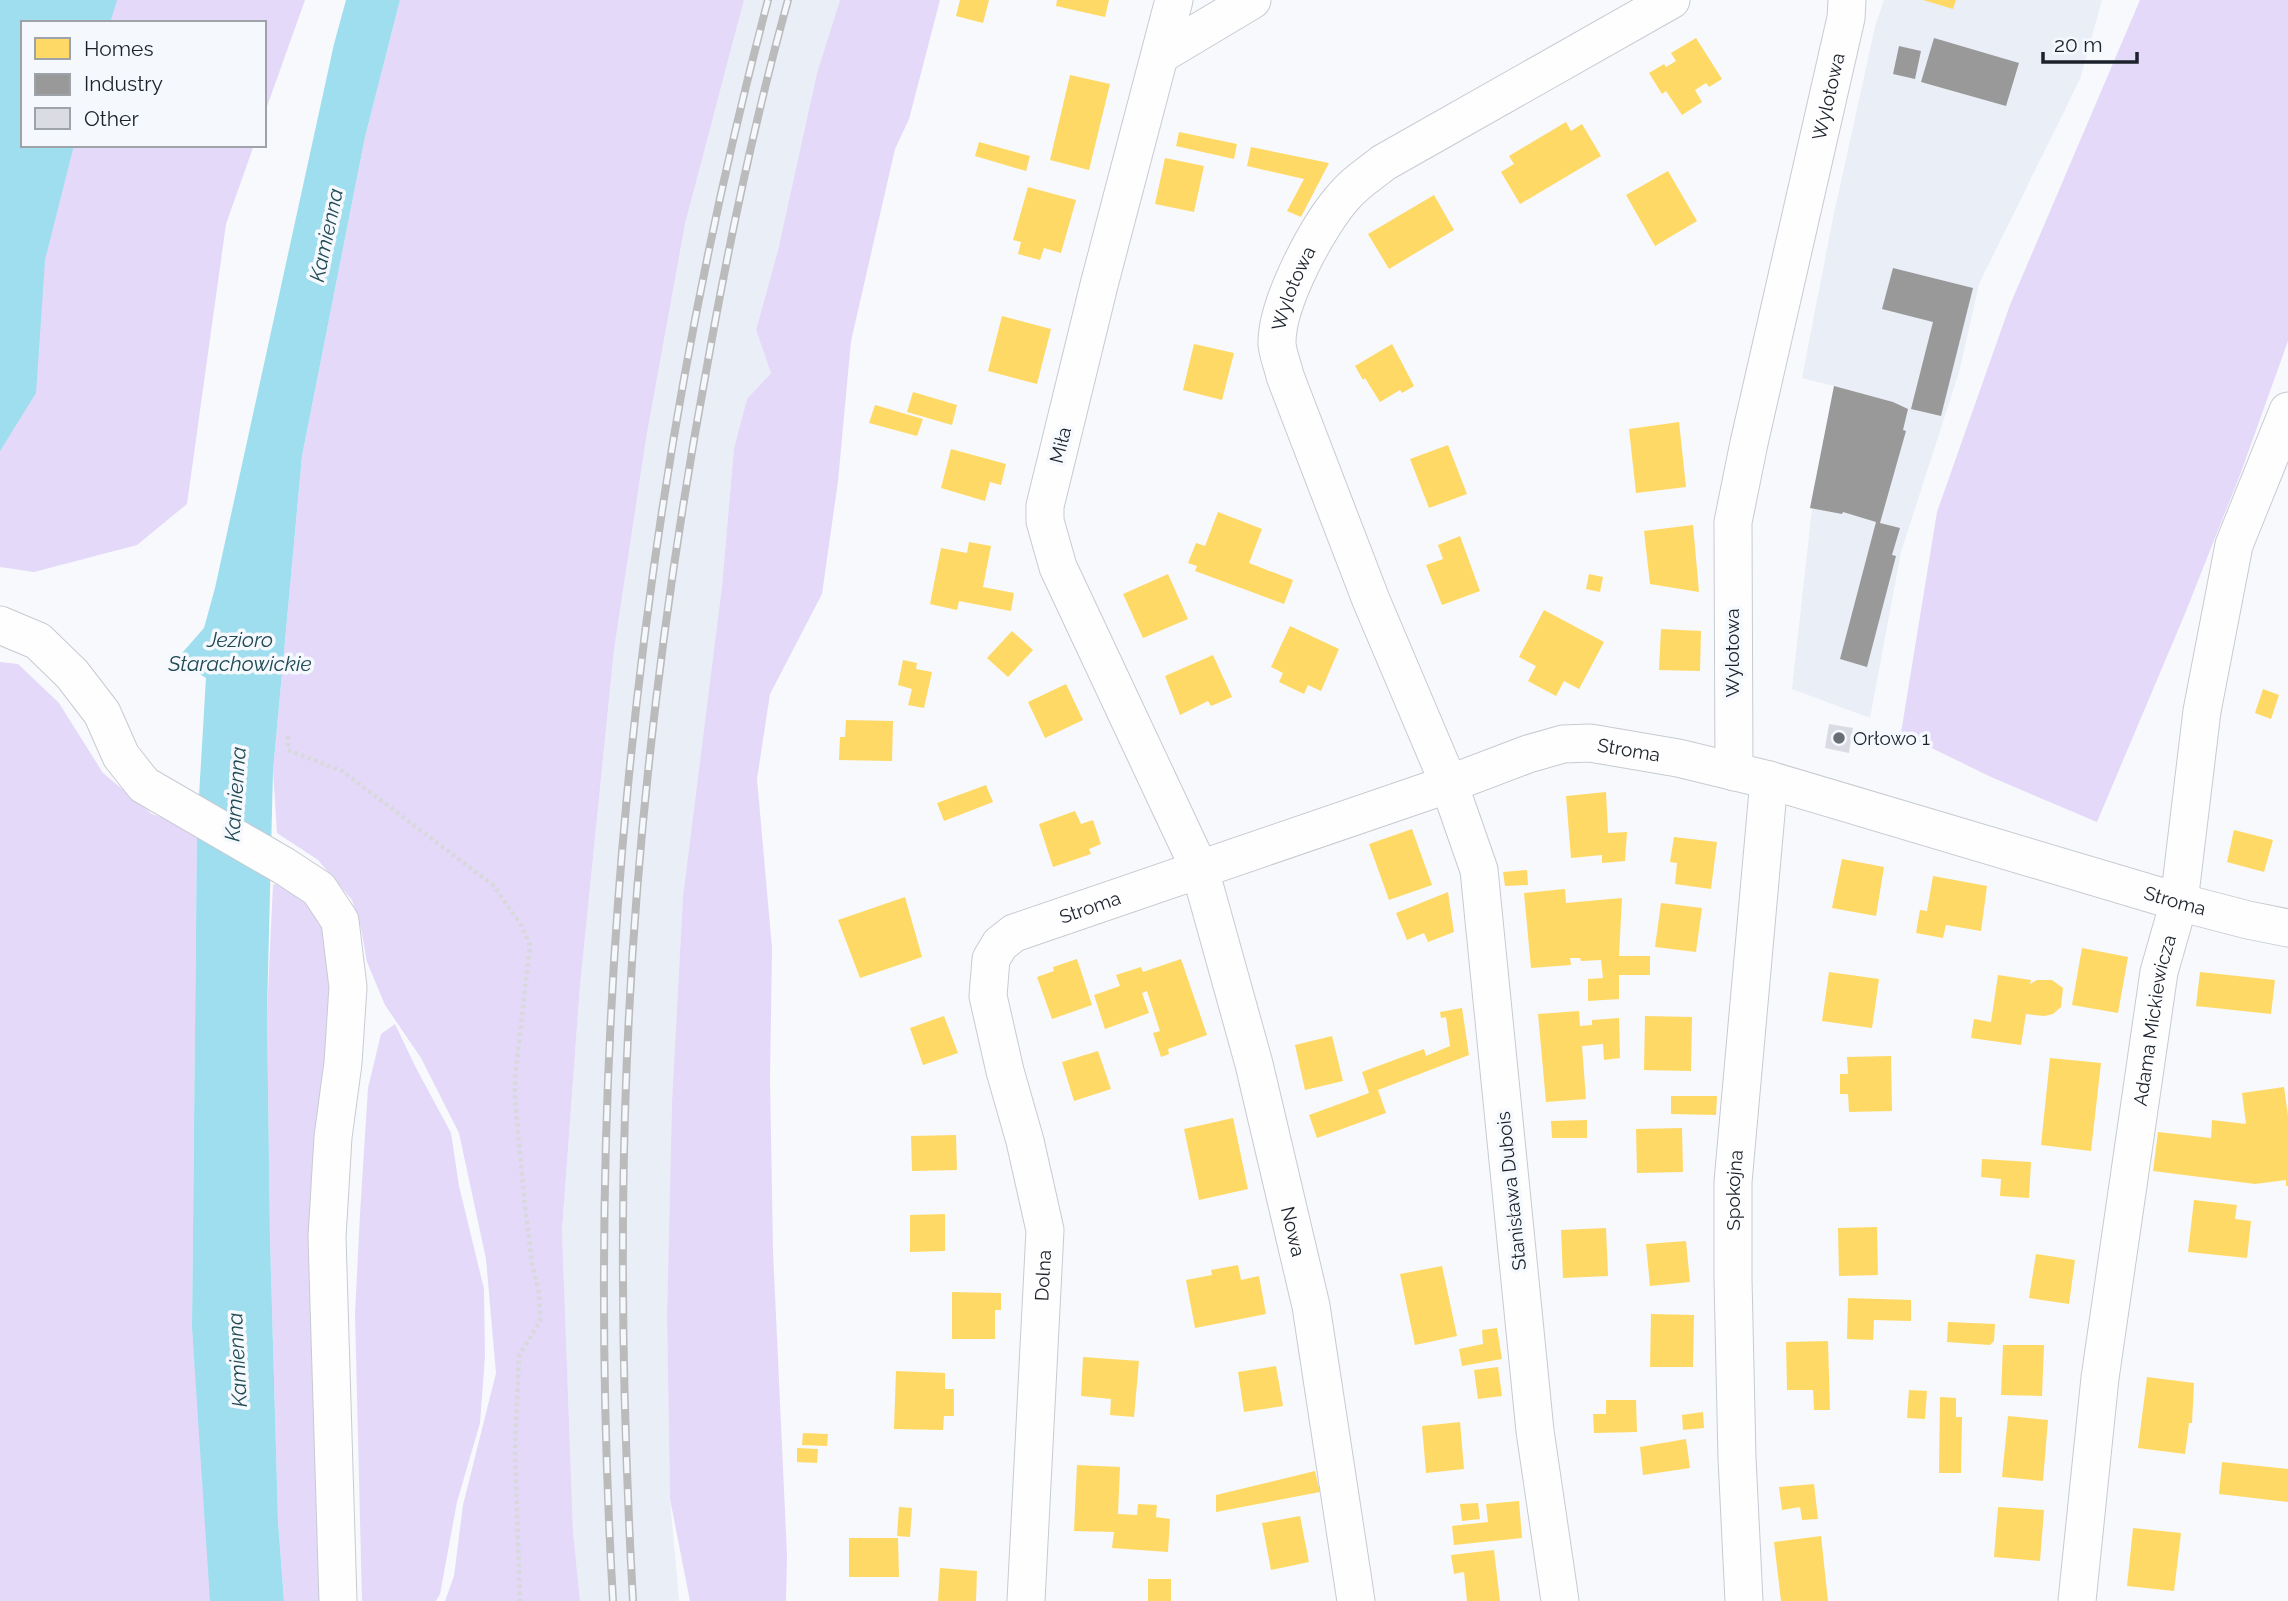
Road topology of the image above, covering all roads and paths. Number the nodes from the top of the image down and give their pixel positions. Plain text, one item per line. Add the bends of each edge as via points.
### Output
1 (1174, 0) edge
2 (1252, 0) edge
3 (1671, 0) edge
4 (1847, 0) edge
5 (1160, 55) junction
6 (2285, 423) edge
7 (0, 625) edge
8 (288, 736) dead end
9 (1734, 772) junction
10 (1769, 780) junction
11 (1449, 784) junction
12 (1200, 870) junction
13 (2179, 902) junction
14 (2288, 928) edge
15 (991, 959) joint
16 (338, 1601) edge
17 (520, 1601) edge
18 (1026, 1601) edge
19 (1356, 1601) edge
20 (1560, 1601) edge
21 (1744, 1601) edge
22 (2077, 1601) edge

1 - 5 street, Miła
2 - 5 street
3 - 11 street, Wylotowa via 1364,178 1324,223 1279,323 1277,347 1285,376 1371,600
4 - 9 street, Wylotowa via 1733,522
5 - 12 street, Miła via 1099,285 1045,521 1058,567
6 - 13 street, Adama Mickiewicza via 2234,545 2202,711
7 - 16 street via 38,641 72,674 102,713 121,756 144,785 319,889 340,921 348,987 327,1237
8 - 17 path via 288,750 342,771 493,885 528,940 515,1098 540,1321 519,1356 515,1450
9 - 10 street, Stroma
9 - 11 street, Stroma via 1590,743 1563,744
10 - 13 street, Stroma
10 - 21 street, Spokojna via 1733,1182
11 - 12 street, Stroma
11 - 20 street, Stanisława Dubois via 1479,870 1535,1431
12 - 15 street, Stroma via 1014,933
12 - 19 street, Nowa via 1254,1064 1311,1306
13 - 14 street, Stroma
13 - 22 street, Adama Mickiewicza via 2160,972 2104,1351
15 - 18 street, Dolna via 988,996 1045,1239

